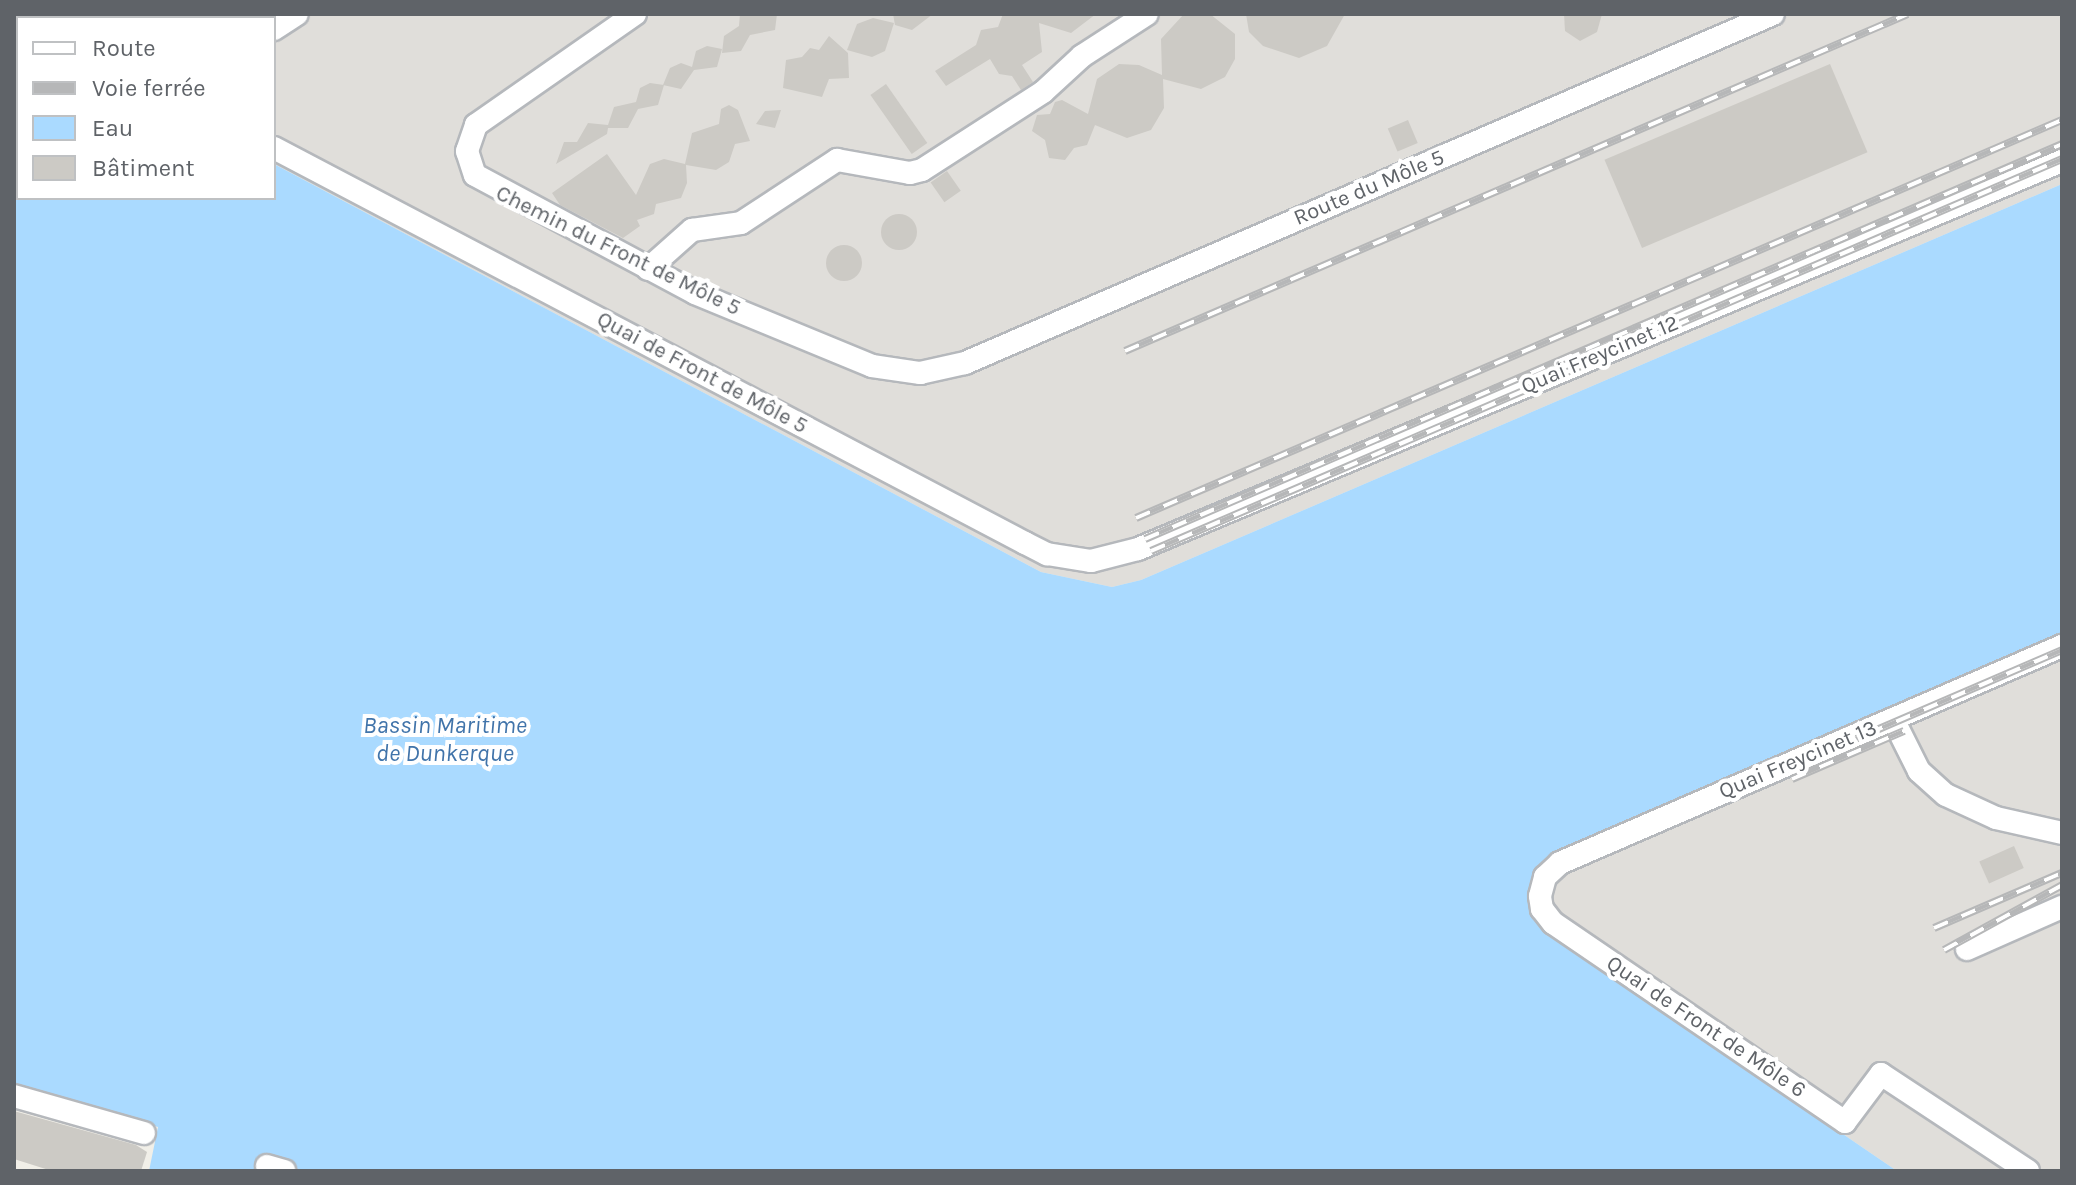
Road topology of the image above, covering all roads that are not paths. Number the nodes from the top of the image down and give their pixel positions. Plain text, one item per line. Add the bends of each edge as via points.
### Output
1 (297, 14) edge
2 (635, 14) edge
3 (1147, 14) edge
4 (1773, 14) edge
5 (276, 28) edge
6 (276, 149) edge
7 (2062, 161) edge
8 (648, 269) junction
9 (965, 363) joint
10 (1138, 549) joint
11 (2062, 646) edge
12 (1893, 719) junction
13 (2062, 833) edge
14 (1542, 884) joint
15 (2062, 907) edge
16 (1967, 949) dead end
17 (14, 1096) edge
18 (144, 1133) dead end
19 (2028, 1171) edge

1 - 5 street
2 - 8 street, Chemin du Front de Môle 5 via 489,113 472,131 467,158 487,185
3 - 8 street via 1082,56 1043,92 922,170 910,173 837,160 741,223 692,230
4 - 9 street, Route du Môle 5
6 - 10 street, Quai de Front de Môle 5 via 1047,554 1091,561
7 - 10 street, Quai Freycinet 12
8 - 9 street, Chemin du Front de Môle 5 via 872,366 920,373
11 - 12 street, Quai Freycinet 13
12 - 13 street via 1919,771 1946,795 1996,818
12 - 14 street, Quai Freycinet 13 via 1560,863
14 - 19 street, Quai de Front de Môle 6 via 1542,909 1553,923 1845,1122 1881,1074
15 - 16 street
17 - 18 street

